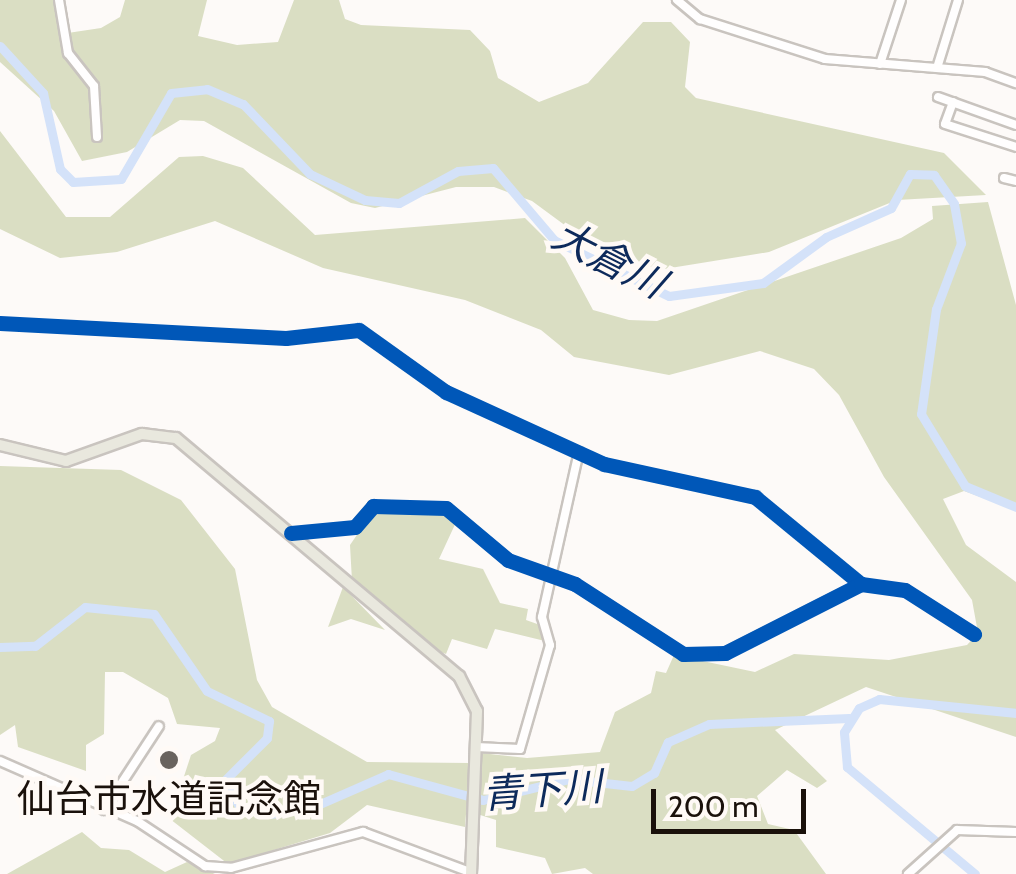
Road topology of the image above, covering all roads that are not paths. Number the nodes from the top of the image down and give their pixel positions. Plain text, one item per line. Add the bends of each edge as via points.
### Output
1 (59, 0) edge
2 (676, 0) edge
3 (902, 0) edge
4 (958, 0) edge
5 (880, 64) junction
6 (937, 68) junction
7 (1016, 82) edge
8 (938, 97) dead end
9 (954, 102) junction
10 (1016, 125) edge
11 (97, 137) dead end
12 (1016, 147) edge
13 (1004, 178) dead end
14 (1016, 180) edge
15 (0, 323) edge
16 (0, 445) edge
17 (579, 452) junction
18 (291, 534) junction
19 (552, 577) junction
20 (861, 584) junction
21 (974, 634) dead end
22 (160, 726) dead end
23 (476, 747) junction
24 (0, 761) edge
25 (104, 810) junction
26 (1016, 832) edge
27 (471, 873) edge
28 (908, 874) edge

1 - 11 street via 68,53 94,86
2 - 5 street via 734,32 825,59
3 - 5 street
4 - 6 street
5 - 6 street
6 - 7 street
8 - 9 street
9 - 10 street
9 - 12 street via 944,124
13 - 14 street
15 - 17 street via 286,338 353,328 446,392
16 - 18 main road via 66,460 142,434 168,434
17 - 19 street
17 - 20 street via 626,472 747,493
18 - 19 street via 355,526 372,506 438,506 508,560
18 - 23 main road via 466,683 476,706
19 - 20 street via 583,589 655,643 698,656 736,648
19 - 23 street via 542,618 550,645 520,749
20 - 21 street via 905,590
22 - 25 street
23 - 27 main road
24 - 25 street
25 - 27 street via 221,869 363,832
26 - 28 street via 997,837 963,829

